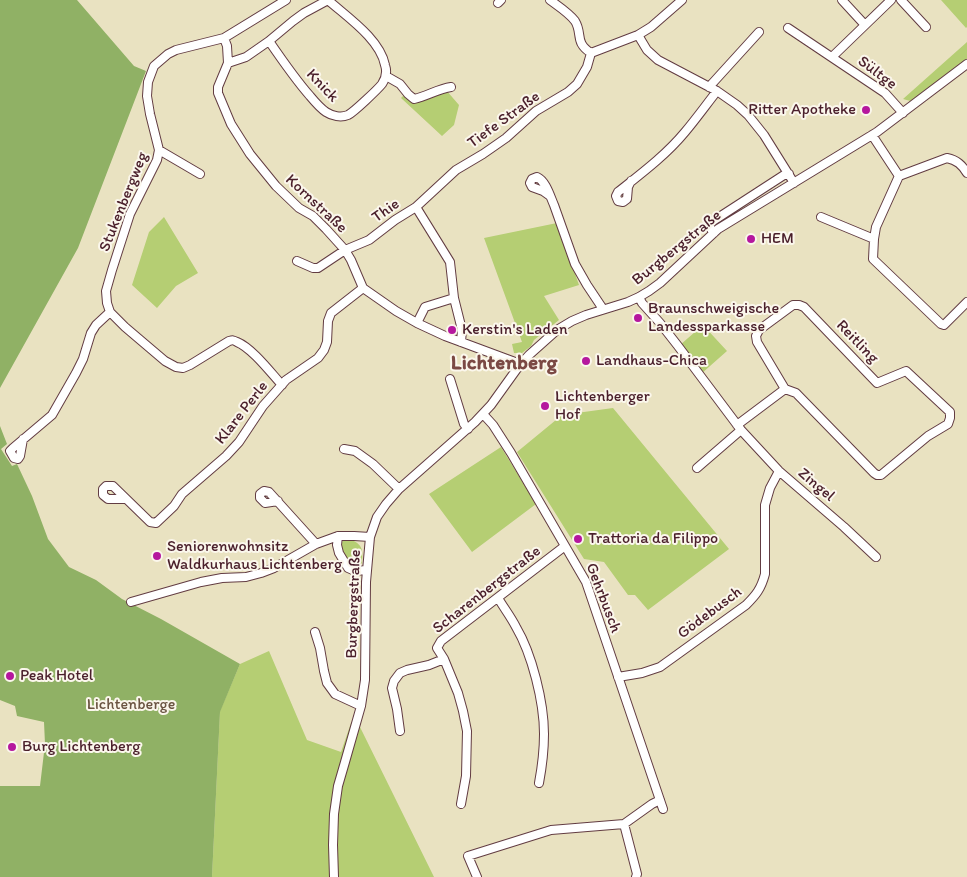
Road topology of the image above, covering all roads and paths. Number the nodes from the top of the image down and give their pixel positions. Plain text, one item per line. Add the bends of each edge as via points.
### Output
1 (286, 0) edge
2 (328, 0) edge
3 (550, 0) edge
4 (682, 0) edge
5 (842, 0) edge
6 (891, 0) edge
7 (901, 0) edge
8 (865, 25) junction
9 (926, 27) dead end
10 (788, 28) dead end
11 (759, 32) dead end
12 (638, 35) junction
13 (224, 38) junction
14 (269, 41) junction
15 (588, 51) junction
16 (832, 57) junction
17 (228, 63) junction
18 (967, 64) edge
19 (386, 76) junction
20 (451, 87) dead end
21 (709, 87) junction
22 (717, 91) junction
23 (903, 113) junction
24 (872, 135) junction
25 (159, 150) junction
26 (967, 173) edge
27 (200, 174) dead end
28 (789, 174) junction
29 (899, 176) junction
30 (632, 181) dead end
31 (794, 183) junction
32 (550, 196) dead end
33 (416, 207) junction
34 (820, 217) dead end
35 (714, 232) junction
36 (874, 239) junction
37 (344, 250) junction
38 (297, 260) dead end
39 (364, 288) junction
40 (639, 297) junction
41 (454, 298) junction
42 (967, 302) edge
43 (603, 309) junction
44 (110, 312) junction
45 (417, 323) junction
46 (461, 342) junction
47 (520, 366) junction
48 (450, 380) dead end
49 (282, 385) junction
50 (785, 389) junction
51 (483, 414) junction
52 (739, 428) junction
53 (468, 429) junction
54 (23, 439) dead end
55 (344, 449) dead end
56 (697, 468) dead end
57 (779, 472) junction
58 (399, 489) junction
59 (126, 499) dead end
60 (278, 501) dead end
61 (338, 536) junction
62 (370, 537) junction
63 (316, 544) junction
64 (565, 546) junction
65 (876, 557) dead end
66 (366, 570) junction
67 (498, 598) junction
68 (131, 602) dead end
69 (315, 632) dead end
70 (444, 659) junction
71 (618, 677) junction
72 (361, 706) junction
73 (400, 731) dead end
74 (539, 783) dead end
75 (660, 800) junction
76 (461, 804) dead end
77 (663, 809) dead end
78 (624, 824) junction
79 (334, 877) edge
80 (477, 877) edge
81 (636, 877) edge

1 - 13 street, Stukenbergweg
2 - 14 street via 304,13
2 - 19 street via 369,36 384,58
3 - 15 street via 575,21 581,43
4 - 12 street
5 - 8 street
6 - 8 street, Sültge
7 - 9 street
8 - 16 street, Sültge
10 - 16 street, Sültge
11 - 21 street
12 - 15 street
12 - 21 street via 653,56
13 - 17 street
13 - 25 street, Stukenbergweg via 176,50 154,66 147,96
14 - 17 street via 246,57
14 - 19 street, Knick via 318,105 336,117 348,115 382,84
15 - 33 street, Tiefe Straße via 587,67 577,84 536,111 506,138 456,170
16 - 23 street, Sültge via 885,93
17 - 37 street, Kornstraße via 218,93 250,154 276,186 299,208 313,216
18 - 23 street, Burgbergstraße
19 - 20 street via 400,84 414,99
21 - 22 street
22 - 28 street via 737,105 755,124
22 - 30 street via 673,145
23 - 24 street, Burgbergstraße
24 - 29 street
24 - 31 street, Burgbergstraße
25 - 27 street
25 - 44 street, Stukenbergweg via 130,214 112,270 106,291
26 - 29 street via 960,163 948,158
28 - 31 street
28 - 35 street via 710,223 708,225
29 - 36 street via 876,227
31 - 35 street, Burgbergstraße
32 - 43 street via 576,264
33 - 37 street, Thie via 369,240
33 - 41 street via 450,262
34 - 36 street
35 - 40 street, Burgbergstraße via 660,283
36 - 42 street via 873,259 941,324 944,325
37 - 38 street, Thie via 316,268
37 - 39 street, Kornstraße
39 - 45 street, Kornstraße
39 - 49 street, Klare Perle via 331,313 327,342 318,358
40 - 43 street, Burgbergstraße
40 - 52 street, Zingel
41 - 45 street via 425,307
41 - 46 street via 462,330
43 - 47 street, Burgbergstraße via 566,324
44 - 49 street via 125,328 176,367 190,365 234,340 246,347
44 - 54 street via 91,333 83,359 52,415
45 - 46 street, Kornstraße
46 - 47 street, Kornstraße
47 - 51 street, Burgbergstraße
48 - 53 street
49 - 59 street, Klare Perle via 263,406 239,442 182,494 156,523 150,522
50 - 50 street, Reitling via 796,393 877,475 948,424 950,418 950,412 906,371 876,383 799,305 793,305 759,330 756,336
50 - 52 street
51 - 53 street, Burgbergstraße
51 - 64 street, Gehrbusch via 511,453
52 - 56 street
52 - 57 street, Zingel
53 - 58 street, Burgbergstraße
55 - 58 street via 355,451 373,464
57 - 65 street, Zingel
57 - 71 street, Gödebusch via 765,505 765,574 756,595 660,667
58 - 62 street, Burgbergstraße via 377,517
60 - 63 street
61 - 62 street
61 - 63 street
61 - 66 street via 339,553 348,568
62 - 66 street, Burgbergstraße
63 - 68 street via 261,573 201,582
64 - 67 street, Scharenbergstraße
64 - 71 street, Gehrbusch via 586,582
66 - 72 street, Burgbergstraße via 365,680
67 - 70 street, Scharenbergstraße via 441,641 437,648
67 - 74 street via 529,655 539,693 544,733
69 - 72 street via 327,683 335,694
70 - 73 street via 407,670 394,680 392,688
70 - 76 street via 458,692 467,731 466,776
71 - 75 street, Gehrbusch
72 - 79 street, Burgbergstraße via 335,806
75 - 77 street, Gehrbusch
75 - 78 street
78 - 80 street via 551,830 468,856
78 - 81 street

